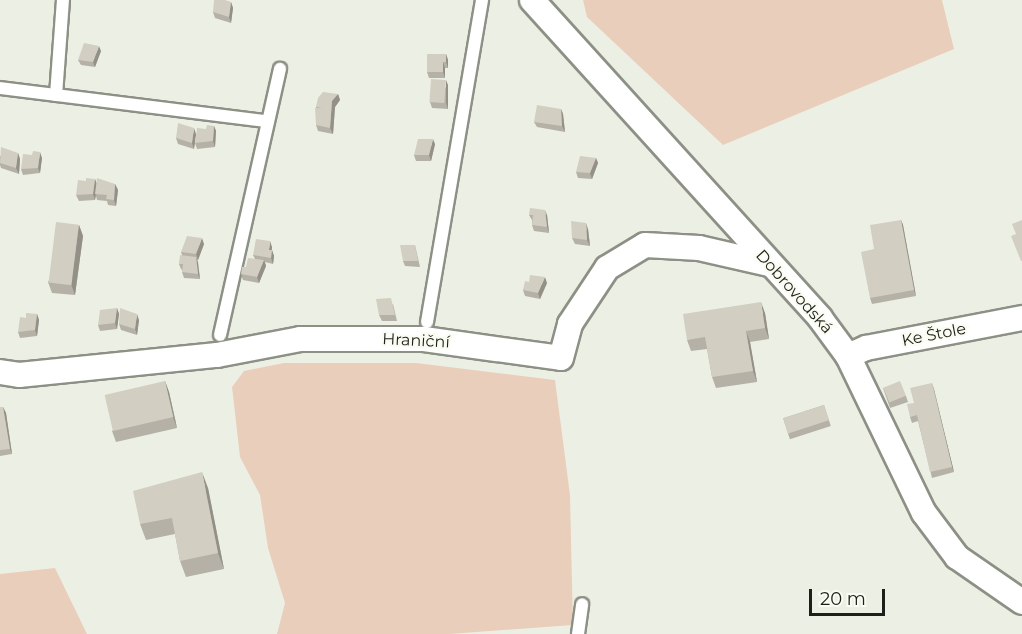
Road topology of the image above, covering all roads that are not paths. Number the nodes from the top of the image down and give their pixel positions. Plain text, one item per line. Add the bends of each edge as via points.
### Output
1 (63, 0) edge
2 (482, 0) edge
3 (532, 0) edge
4 (280, 69) dead end
5 (0, 88) edge
6 (56, 95) junction
7 (266, 121) junction
8 (769, 264) junction
9 (1022, 318) edge
10 (426, 322) dead end
11 (220, 335) dead end
12 (848, 356) junction
13 (0, 372) edge
14 (1022, 602) edge
15 (582, 604) dead end
16 (578, 634) edge

1 - 6 lane
2 - 10 lane
3 - 8 street, Dobrovodská
4 - 7 lane
5 - 6 lane
6 - 7 lane
7 - 11 lane
8 - 12 street, Dobrovodská via 820,318
8 - 13 street, Hraniční via 699,248 645,245 607,268 570,324 561,358 424,339 300,339 217,355 19,375
9 - 12 street, Ke Štole via 866,348
12 - 14 street, Dobrovodská via 924,513 957,557
15 - 16 lane

